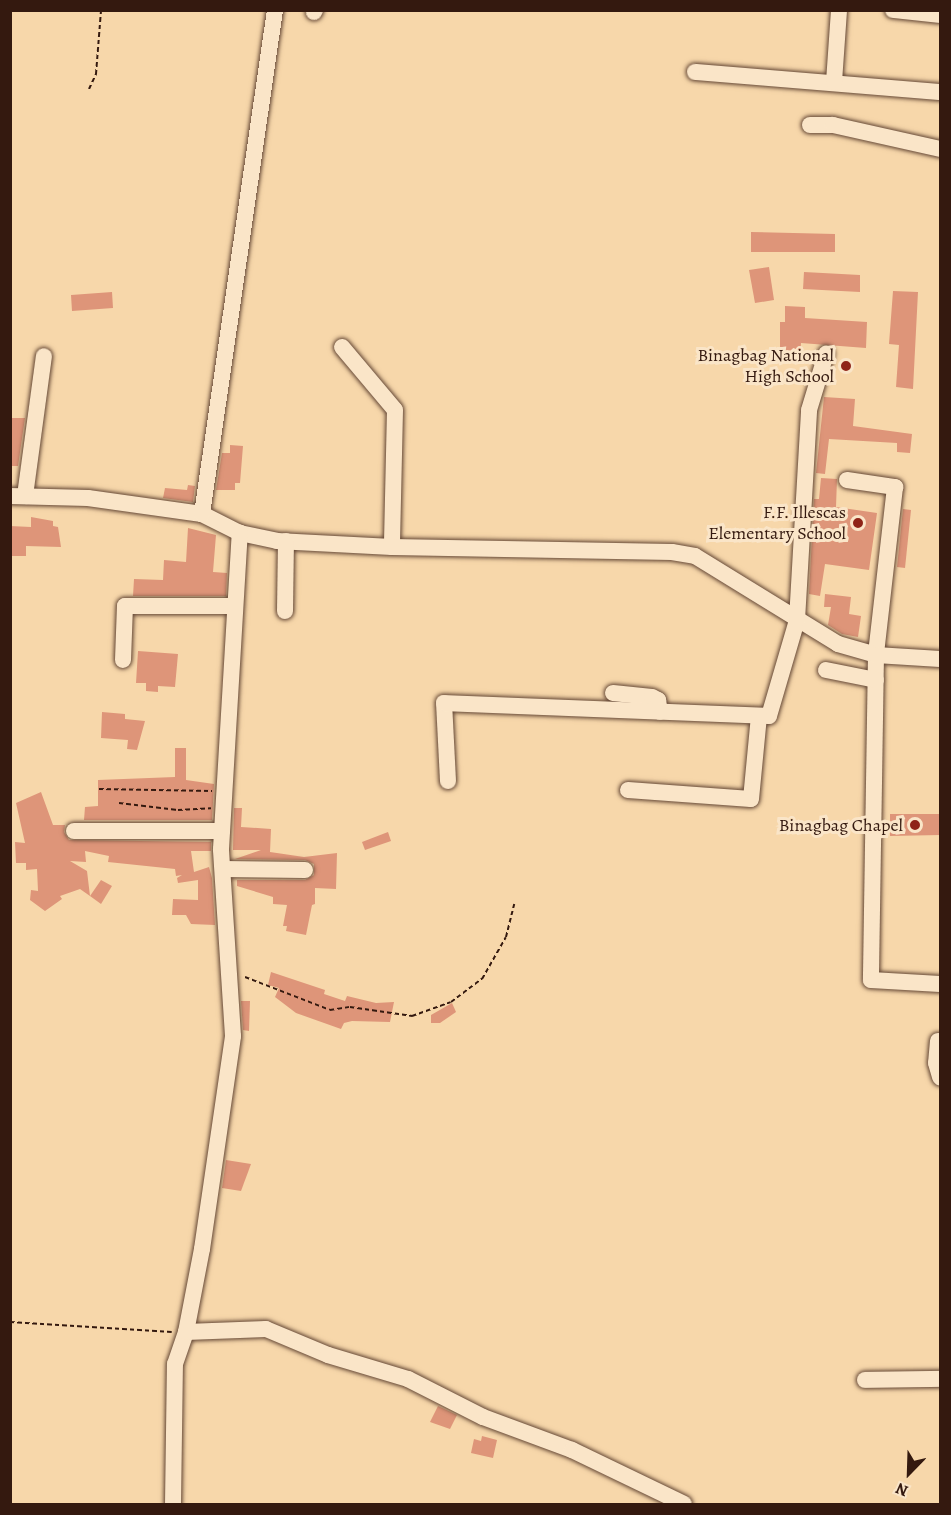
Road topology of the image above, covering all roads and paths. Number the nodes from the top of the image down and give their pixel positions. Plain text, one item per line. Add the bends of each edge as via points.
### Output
1 (101, 10) edge
2 (275, 10) edge
3 (839, 10) edge
4 (893, 10) edge
5 (940, 15) edge
6 (695, 72) dead end
7 (834, 82) junction
8 (89, 89) dead end
9 (940, 92) edge
10 (810, 125) dead end
11 (940, 149) edge
12 (342, 347) dead end
13 (826, 354) dead end
14 (44, 356) dead end
15 (848, 480) dead end
16 (18, 496) edge
17 (202, 514) junction
18 (240, 533) junction
19 (286, 541) junction
20 (392, 547) junction
21 (234, 606) junction
22 (285, 611) dead end
23 (797, 620) junction
24 (876, 655) junction
25 (940, 659) edge
26 (123, 660) dead end
27 (826, 670) dead end
28 (876, 680) junction
29 (613, 693) dead end
30 (660, 712) junction
31 (759, 716) junction
32 (448, 781) dead end
33 (99, 789) dead end
34 (628, 790) dead end
35 (223, 800) junction
36 (119, 803) dead end
37 (74, 831) dead end
38 (222, 831) junction
39 (223, 869) junction
40 (305, 870) dead end
41 (514, 904) dead end
42 (231, 972) junction
43 (940, 984) edge
44 (939, 1041) dead end
45 (940, 1077) edge
46 (10, 1322) edge
47 (186, 1332) junction
48 (940, 1379) edge
49 (865, 1380) dead end
50 (173, 1504) edge
51 (684, 1504) edge

1 - 8 path via 96,74
2 - 17 street
3 - 7 street
4 - 5 street
6 - 7 street
7 - 9 street
10 - 11 street via 833,125
12 - 20 street via 395,410
13 - 23 street via 809,410
14 - 16 street
15 - 24 street via 895,487
16 - 17 street via 88,498
17 - 18 street
18 - 19 street
18 - 21 street
19 - 20 street
19 - 22 street
20 - 23 street via 672,552 695,556
21 - 26 street via 125,606
21 - 35 street
23 - 24 street via 838,644
23 - 31 street via 769,716
24 - 25 street
24 - 28 street
27 - 28 street
28 - 43 street via 871,980
29 - 30 street via 652,697 658,700
30 - 31 street
30 - 32 street via 444,704
31 - 34 street via 751,799
33 - 35 path via 168,787
35 - 36 path via 178,810
35 - 38 street
37 - 38 street
38 - 39 street
39 - 40 street
39 - 42 street
41 - 42 path via 506,938 483,979 451,1002 412,1017 350,1007 330,1010
42 - 47 street via 233,1036
44 - 45 street via 936,1063
46 - 47 path
47 - 50 street via 175,1364
47 - 51 street via 266,1329 328,1355 408,1379 483,1417 572,1450
48 - 49 street

